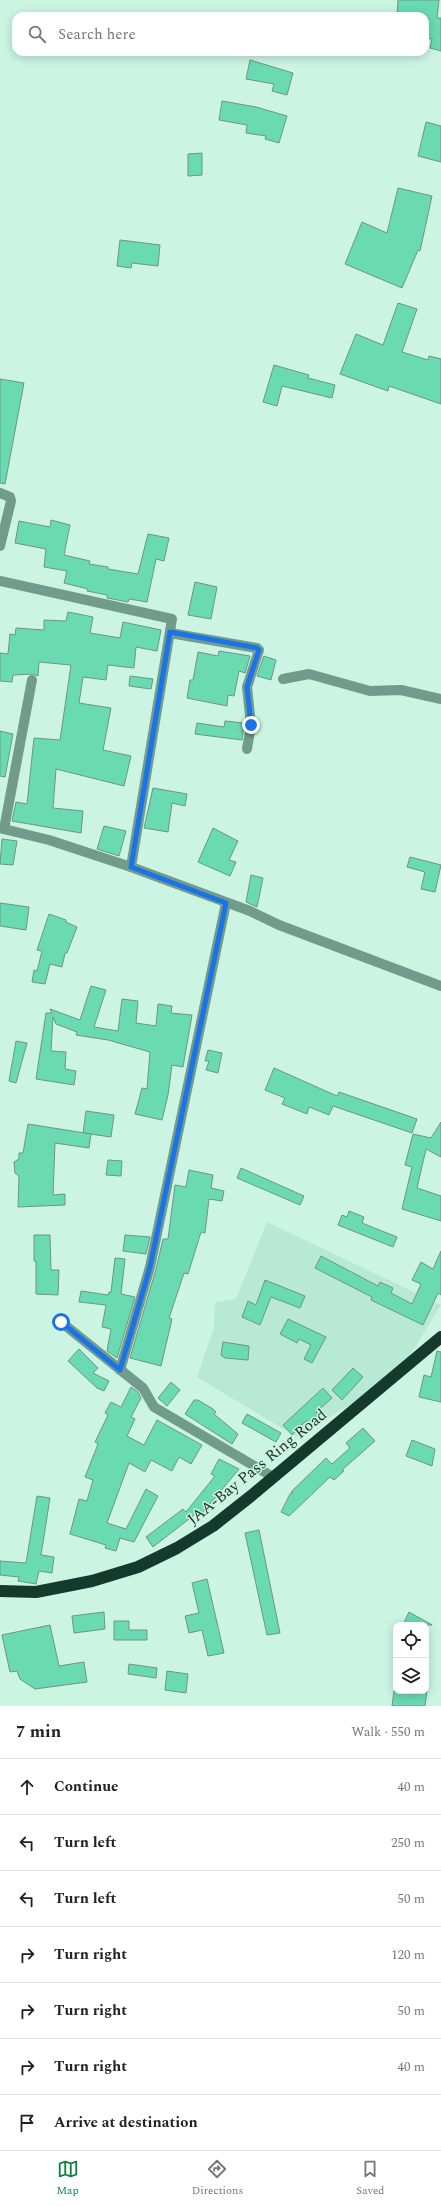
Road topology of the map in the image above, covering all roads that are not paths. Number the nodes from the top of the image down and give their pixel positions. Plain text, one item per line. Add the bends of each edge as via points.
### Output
1 (0, 493) edge
2 (0, 546) edge
3 (0, 581) edge
4 (170, 632) junction
5 (283, 679) dead end
6 (32, 680) dead end
7 (441, 699) edge
8 (248, 749) dead end
9 (2, 828) edge
10 (131, 867) junction
11 (226, 903) junction
12 (441, 986) edge
13 (61, 1322) dead end
14 (441, 1337) edge
15 (120, 1370) junction
16 (273, 1477) junction
17 (0, 1591) edge

1 - 2 street via 10,496 11,501
3 - 4 street via 171,618 173,620
4 - 8 street via 259,650 247,687 251,725
4 - 10 street
5 - 7 street via 309,674 370,691 401,690
6 - 9 street
9 - 10 street via 49,840
10 - 11 street
11 - 12 street
11 - 15 street via 150,1267
13 - 15 street
14 - 16 highway, JAA-Bay Pass Ring Road
15 - 16 street via 143,1388 154,1407
16 - 17 highway, JAA-Bay Pass Ring Road via 213,1526 177,1548 138,1567 92,1581 36,1592

